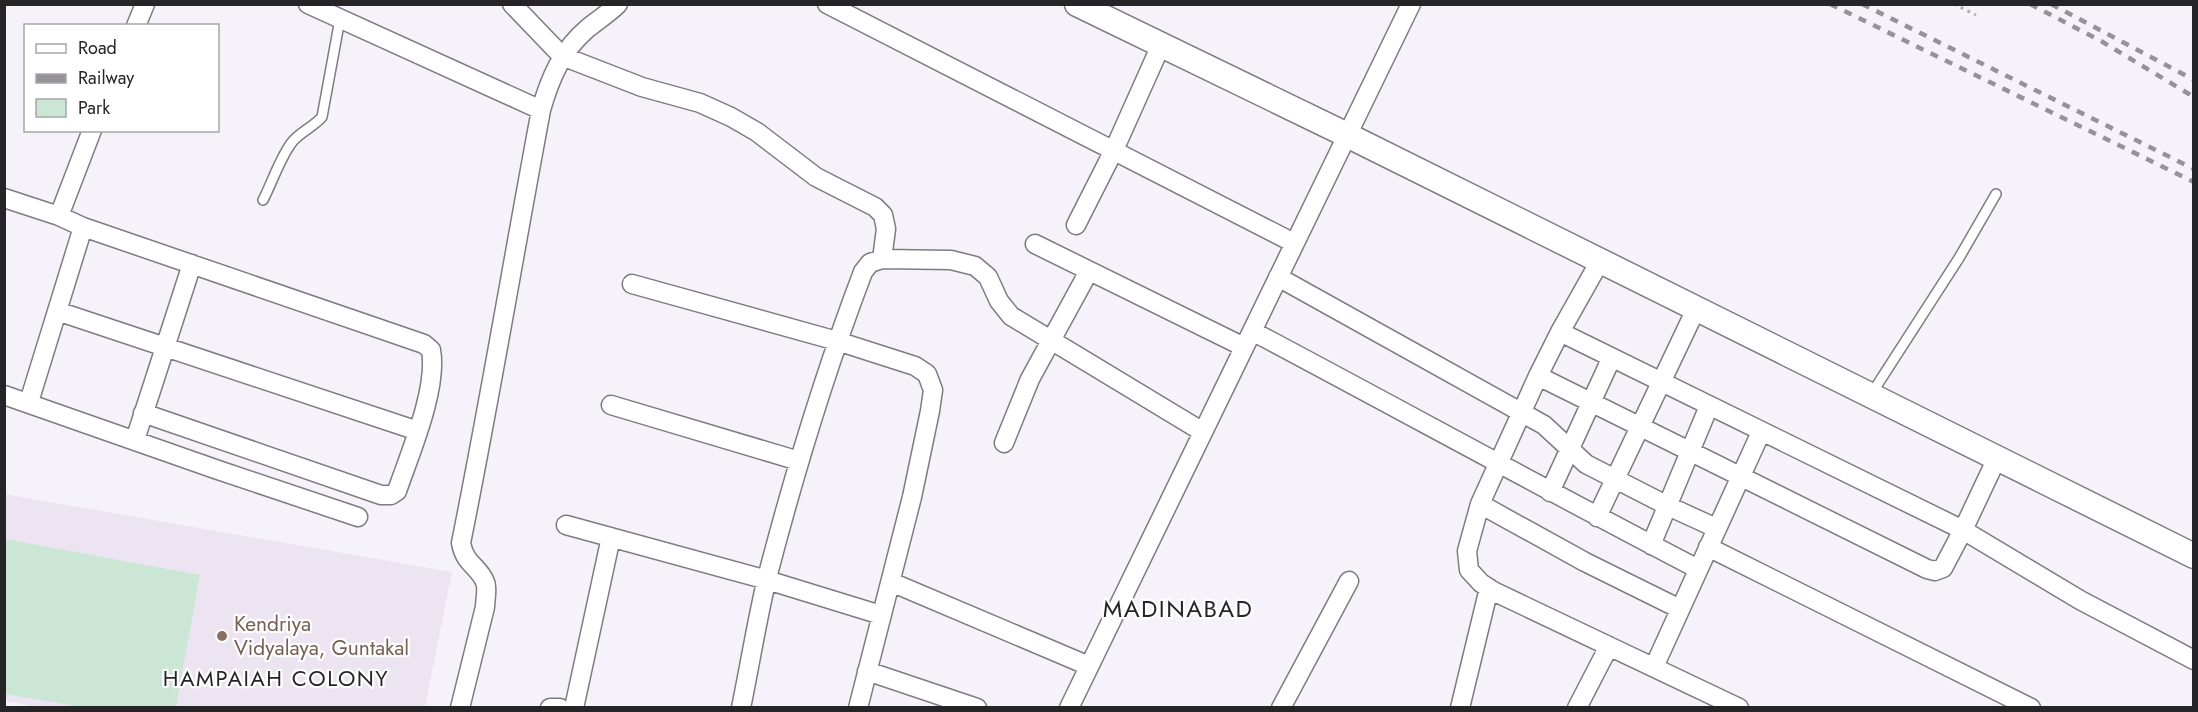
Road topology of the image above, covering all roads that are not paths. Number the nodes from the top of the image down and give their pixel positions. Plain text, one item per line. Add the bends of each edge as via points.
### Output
1 (145, 4) edge
2 (308, 4) edge
3 (512, 4) edge
4 (618, 4) edge
5 (827, 4) edge
6 (1077, 4) edge
7 (1411, 4) edge
8 (340, 19) junction
9 (137, 24) edge
10 (1161, 45) junction
11 (562, 56) junction
12 (541, 110) junction
13 (91, 132) edge
14 (1347, 135) junction
15 (1114, 150) junction
16 (1995, 194) dead end
17 (4, 198) edge
18 (263, 200) dead end
19 (58, 216) junction
20 (1076, 225) dead end
21 (83, 227) junction
22 (1294, 243) junction
23 (1035, 244) dead end
24 (882, 259) junction
25 (1600, 261) junction
26 (192, 264) junction
27 (1089, 271) junction
28 (1278, 277) junction
29 (632, 284) dead end
30 (1696, 309) junction
31 (57, 311) junction
32 (1560, 332) junction
33 (1248, 339) junction
34 (1050, 340) junction
35 (837, 341) junction
36 (165, 347) junction
37 (1611, 359) junction
38 (1538, 376) junction
39 (1662, 383) junction
40 (4, 395) edge
41 (1870, 395) junction
42 (29, 402) junction
43 (1590, 403) junction
44 (611, 405) dead end
45 (1709, 406) junction
46 (1521, 411) junction
47 (143, 413) junction
48 (1640, 428) junction
49 (418, 431) junction
50 (1203, 432) junction
51 (1761, 432) junction
52 (135, 440) junction
53 (1004, 443) dead end
54 (1569, 450) junction
55 (1690, 452) junction
56 (1997, 458) junction
57 (799, 460) junction
58 (1499, 462) junction
59 (1739, 477) junction
60 (1615, 480) junction
61 (1550, 492) junction
62 (1480, 504) junction
63 (1668, 506) junction
64 (358, 517) dead end
65 (1597, 517) junction
66 (566, 525) dead end
67 (1716, 528) junction
68 (1964, 530) junction
69 (611, 537) junction
70 (1651, 545) junction
71 (1707, 547) junction
72 (2193, 556) edge
73 (1698, 569) junction
74 (767, 580) junction
75 (1349, 581) dead end
76 (891, 582) junction
77 (1489, 588) junction
78 (1680, 609) junction
79 (881, 615) junction
80 (1609, 646) junction
81 (2193, 660) edge
82 (1089, 666) junction
83 (1653, 667) junction
84 (867, 671) junction
85 (931, 700) edge
86 (460, 708) edge
87 (550, 708) edge
88 (560, 708) edge
89 (574, 708) edge
90 (741, 708) edge
91 (858, 708) edge
92 (977, 708) edge
93 (1069, 708) edge
94 (1281, 708) edge
95 (1460, 708) edge
96 (1576, 708) edge
97 (1739, 708) edge
98 (2031, 708) edge

1 - 9 street
2 - 8 street
3 - 11 street
4 - 11 street
5 - 15 street
6 - 10 street
7 - 14 street
8 - 12 street
8 - 18 lane via 322,117 292,143
10 - 14 street
10 - 15 street
11 - 12 street
11 - 24 street via 624,81 700,103 757,132 816,177 875,207 883,215 886,230
12 - 86 street via 461,543 464,555 485,582 486,591
13 - 19 street
14 - 22 street
14 - 25 street
15 - 20 street
15 - 22 street
16 - 41 lane via 1959,258
17 - 19 street
19 - 21 street
21 - 26 street
21 - 31 street
22 - 28 street
23 - 27 street
24 - 34 street via 951,260 975,266 988,277 1011,316
24 - 35 street via 870,263 863,272
25 - 30 street
25 - 32 street
26 - 36 street
26 - 49 street via 423,344 431,350 434,364
27 - 33 street
27 - 34 street
28 - 33 street
28 - 46 street
29 - 35 street
30 - 39 street
30 - 41 street
31 - 36 street
31 - 42 street
32 - 37 street
32 - 38 street
33 - 50 street
33 - 58 street
34 - 50 street
34 - 53 street
35 - 57 street
35 - 76 street via 915,366 927,374 933,390
36 - 47 street
36 - 49 street
37 - 39 street
37 - 43 street
38 - 43 street
38 - 46 street
39 - 45 street
39 - 48 street
40 - 42 street
41 - 56 street
42 - 52 street
43 - 48 street
43 - 54 street
44 - 57 street
45 - 51 street
45 - 55 street
46 - 54 street via 1544,425
46 - 58 street
47 - 49 street via 381,495 397,491
47 - 52 street
48 - 55 street
48 - 60 street
50 - 82 street
51 - 59 street
51 - 68 street
52 - 64 street
54 - 60 street
54 - 61 street
55 - 59 street
55 - 63 street
56 - 68 street
56 - 72 street
57 - 74 street
58 - 61 street
58 - 62 street
59 - 67 street
59 - 68 street via 1935,572 1943,568
60 - 63 street
60 - 65 street
61 - 65 street
62 - 77 street via 1467,551 1469,570
62 - 78 street
63 - 67 street
63 - 70 street
65 - 70 street
66 - 69 street
67 - 71 street
68 - 81 street via 2080,600
69 - 74 street
69 - 89 street
70 - 73 street
71 - 73 street
71 - 98 street
73 - 78 street
74 - 79 street
74 - 90 street
75 - 94 street
76 - 79 street
76 - 82 street
77 - 80 street
77 - 95 street
78 - 83 street
79 - 84 street
80 - 83 street
80 - 96 street
82 - 93 street
83 - 97 street
84 - 85 street
84 - 91 street
85 - 92 street
87 - 88 street

